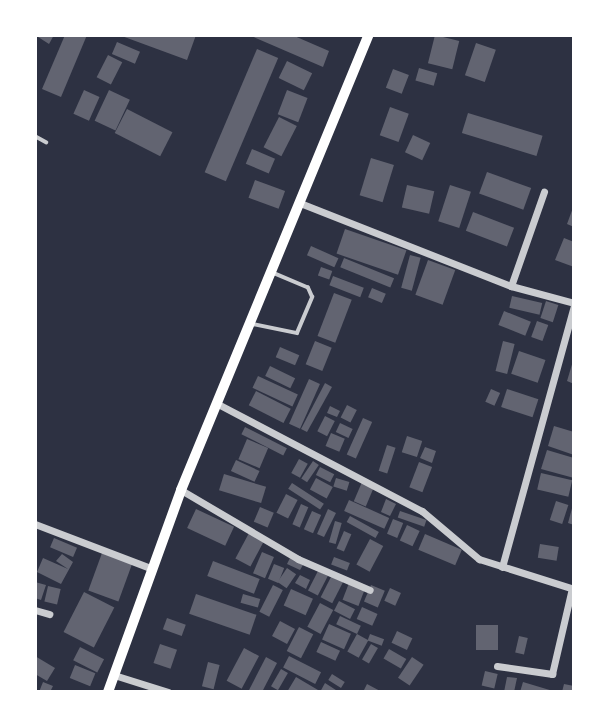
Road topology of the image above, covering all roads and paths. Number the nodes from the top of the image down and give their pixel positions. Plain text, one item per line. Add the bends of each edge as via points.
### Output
1 (369, 35) edge
2 (35, 136) edge
3 (46, 142) dead end
4 (544, 192) dead end
5 (300, 203) junction
6 (272, 273) junction
7 (511, 286) junction
8 (574, 304) edge
9 (251, 323) junction
10 (216, 403) junction
11 (181, 490) junction
12 (35, 524) edge
13 (502, 567) junction
14 (150, 568) junction
15 (573, 588) edge
16 (370, 590) dead end
17 (35, 610) edge
18 (49, 614) dead end
19 (497, 666) dead end
20 (114, 674) junction
21 (108, 692) edge
22 (168, 692) edge

1 - 5 main road
2 - 3 lane
4 - 7 street
5 - 6 main road
5 - 7 street
6 - 9 main road
6 - 9 lane via 312,293 297,333
7 - 8 street
8 - 13 street
9 - 10 main road
10 - 11 main road
10 - 13 street via 422,511 460,548
11 - 14 main road
11 - 16 street via 298,559
12 - 14 street
13 - 15 street
14 - 20 main road
15 - 19 street via 552,674
17 - 18 street
20 - 21 main road
20 - 22 street

